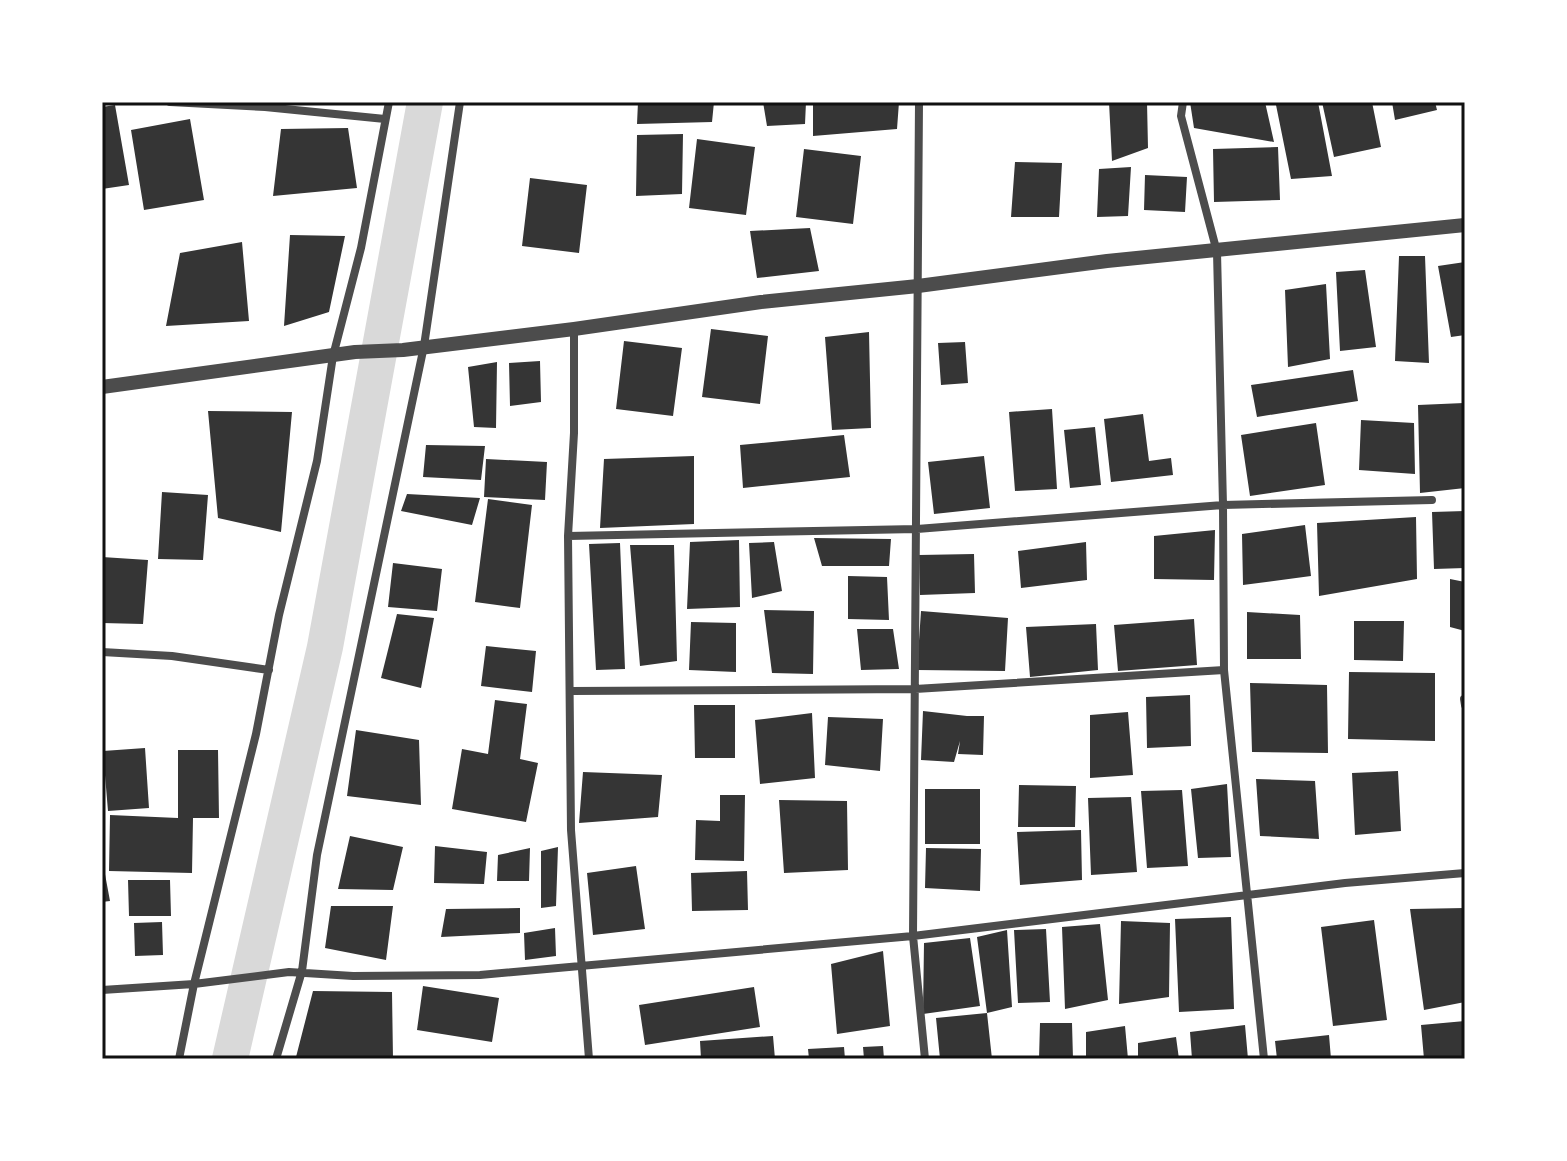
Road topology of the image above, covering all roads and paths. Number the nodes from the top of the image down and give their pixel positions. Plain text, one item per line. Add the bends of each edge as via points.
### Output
1 (170, 102) edge
2 (389, 102) edge
3 (460, 102) edge
4 (919, 102) edge
5 (1183, 102) edge
6 (385, 119) junction
7 (1465, 225) edge
8 (1217, 252) junction
9 (918, 286) junction
10 (574, 329) junction
11 (424, 346) junction
12 (333, 356) junction
13 (102, 387) edge
14 (1432, 500) dead end
15 (1223, 505) junction
16 (917, 529) junction
17 (568, 536) junction
18 (102, 652) edge
19 (269, 670) junction
20 (1224, 670) junction
21 (915, 689) junction
22 (571, 691) junction
23 (1465, 873) edge
24 (1248, 896) junction
25 (913, 936) junction
26 (581, 964) junction
27 (302, 971) junction
28 (194, 984) junction
29 (102, 990) edge
30 (179, 1059) edge
31 (276, 1059) edge
32 (589, 1059) edge
33 (925, 1059) edge
34 (1264, 1059) edge

1 - 6 street
2 - 6 street
3 - 11 street
4 - 9 street
5 - 8 street via 1181,116
6 - 12 street via 361,248
7 - 8 street
8 - 9 street
8 - 15 street
9 - 10 street
9 - 16 street
10 - 11 street
10 - 17 street
11 - 12 street
11 - 27 street via 317,855
12 - 13 street
12 - 19 street via 317,461
14 - 15 street
15 - 16 street
15 - 20 street
16 - 17 street
16 - 21 street
17 - 22 street
18 - 19 street
19 - 28 street
20 - 21 street
20 - 24 street
21 - 22 street
21 - 25 street
22 - 26 street via 571,830
23 - 24 street
24 - 25 street
24 - 34 street
25 - 26 street
25 - 33 street
26 - 27 street via 480,975
26 - 32 street
27 - 28 street
27 - 31 street
28 - 29 street
28 - 30 street

